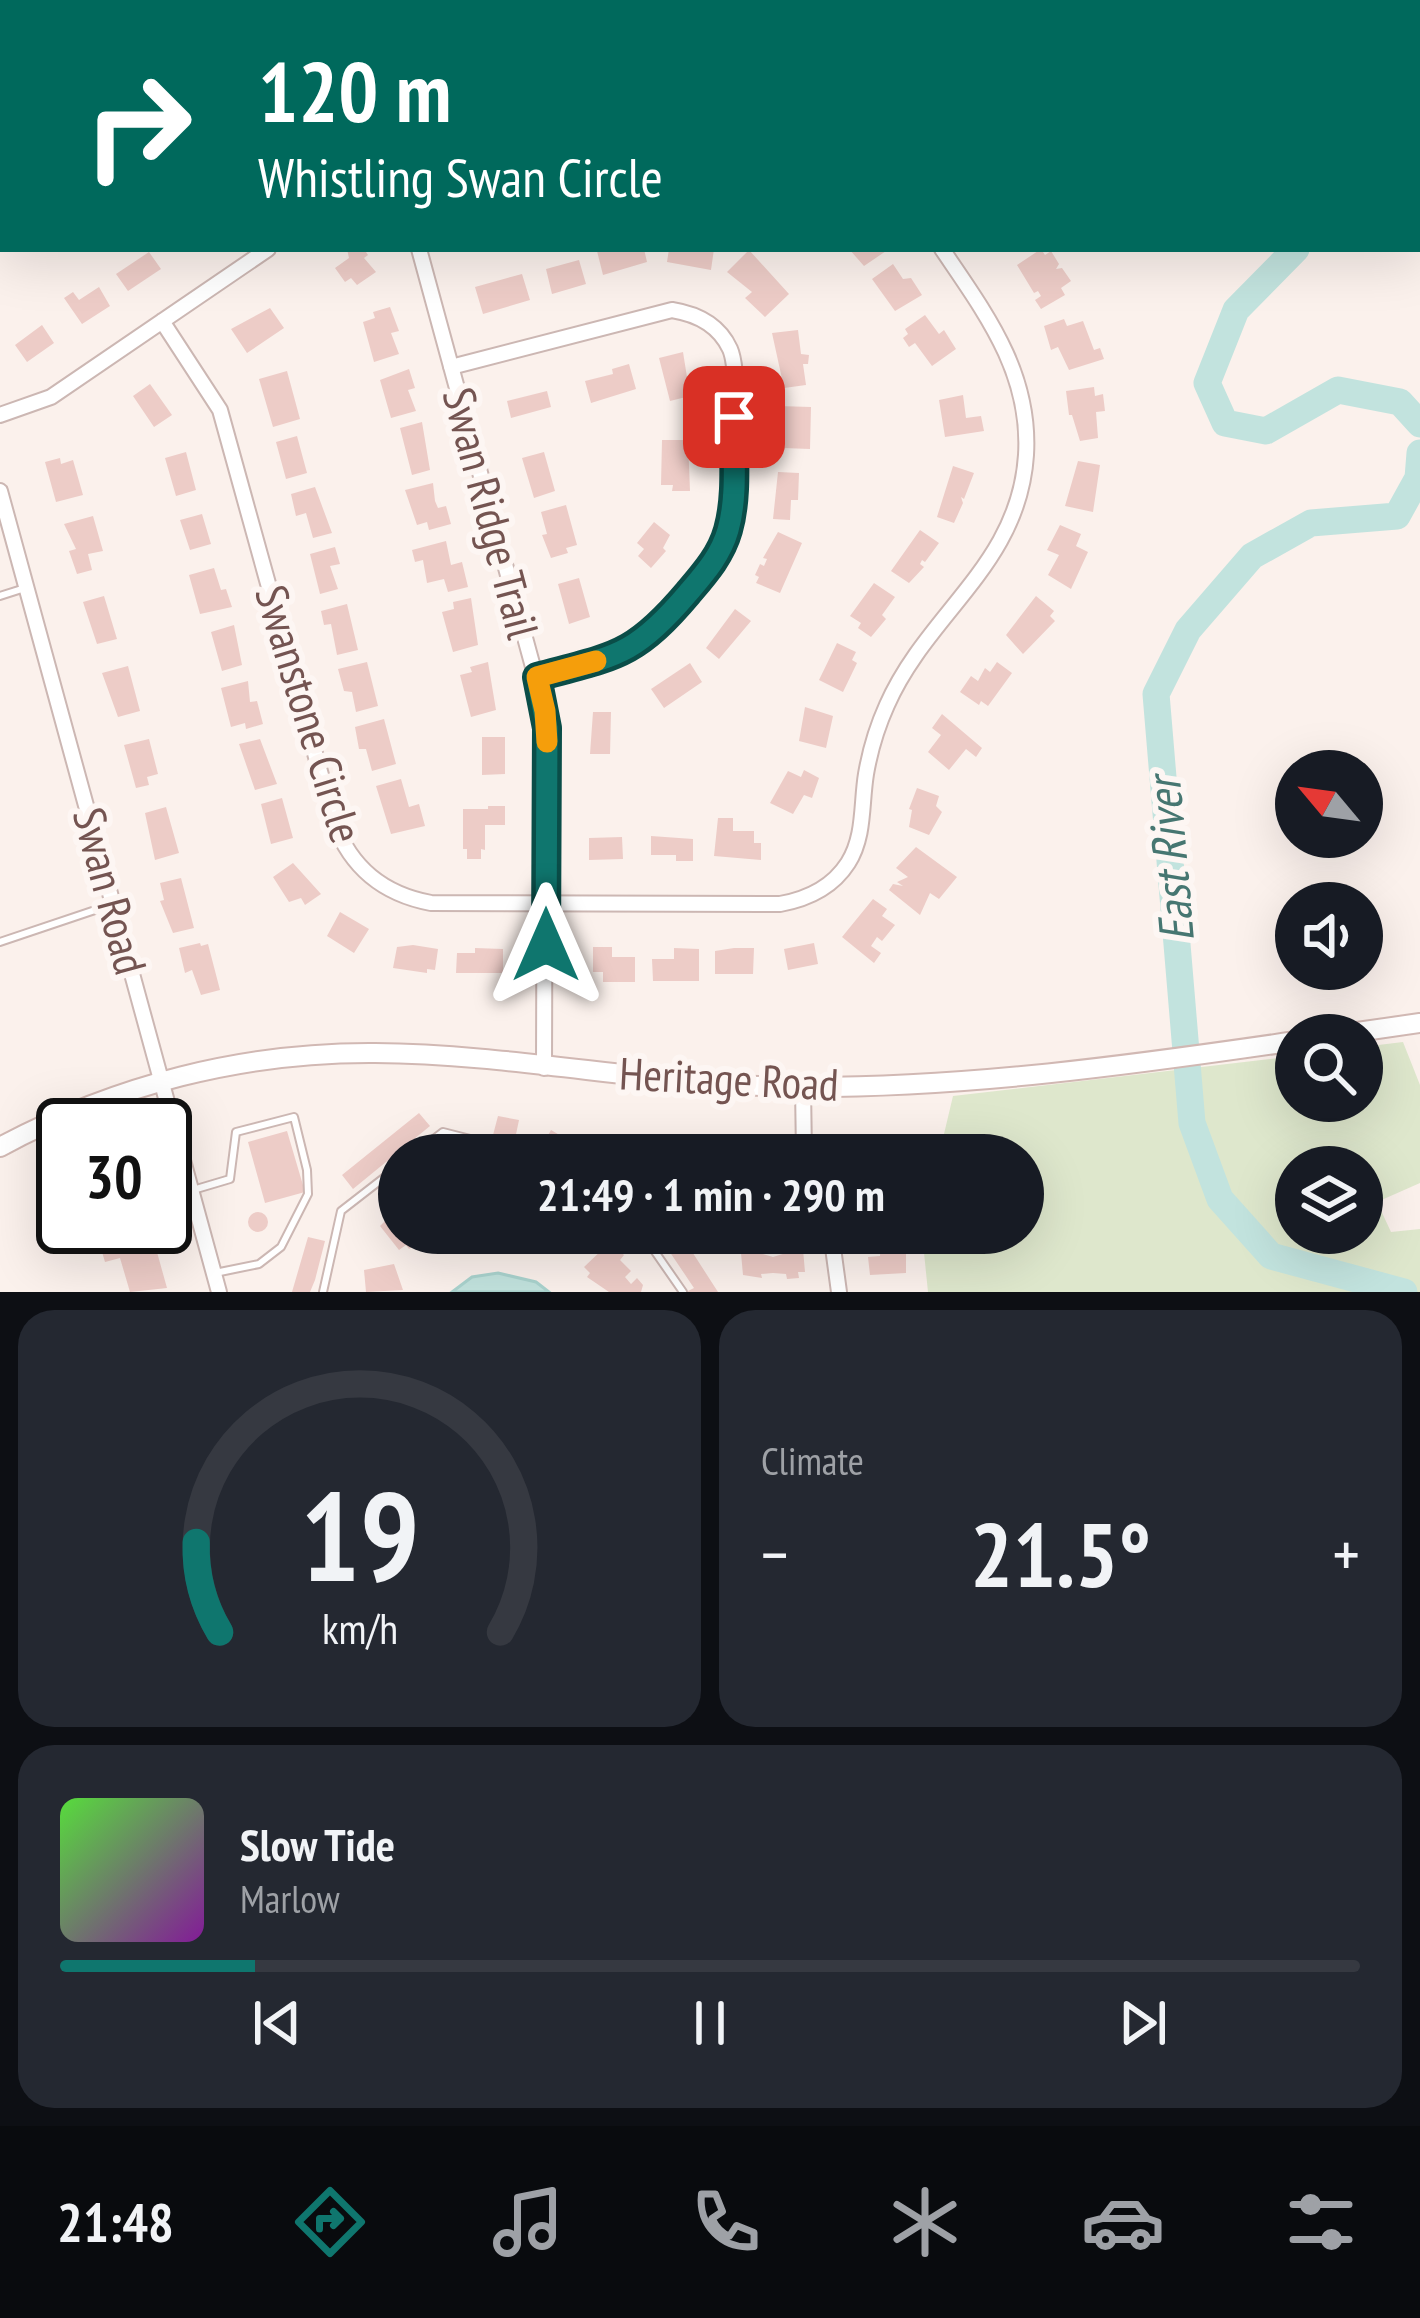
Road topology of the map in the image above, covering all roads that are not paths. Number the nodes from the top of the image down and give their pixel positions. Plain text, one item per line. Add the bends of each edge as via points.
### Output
1 (264, 252) edge
2 (420, 252) edge
3 (944, 252) edge
4 (162, 321) junction
5 (451, 367) junction
6 (0, 415) edge
7 (0, 491) edge
8 (26, 588) junction
9 (0, 596) edge
10 (537, 677) junction
11 (114, 904) junction
12 (546, 904) junction
13 (0, 942) edge
14 (1420, 1023) edge
15 (1383, 1028) edge
16 (1275, 1044) edge
17 (544, 1067) junction
18 (162, 1081) junction
19 (803, 1088) junction
20 (167, 1098) edge
21 (804, 1134) edge
22 (1, 1146) edge
23 (378, 1182) edge
24 (192, 1190) joint
25 (657, 1254) edge
26 (834, 1254) edge
27 (215, 1273) junction
28 (219, 1292) edge
29 (323, 1292) edge
30 (683, 1292) edge
31 (839, 1292) edge

1 - 4 street
2 - 5 street, Swan Ridge Trail
3 - 12 street, Swanstone Circle via 1009,354 1026,430 1022,484 987,567 919,647 885,709 847,864 824,888 780,904
4 - 6 street via 51,397
4 - 12 street, Swanstone Circle via 220,410 350,857 377,884 412,900
5 - 10 street, Swan Ridge Trail
5 - 10 street via 672,310 710,324 733,356 732,513 711,566 643,641
7 - 8 street, Swan Road
8 - 9 lane
8 - 11 street, Swan Road
10 - 12 street, Swan Ridge Trail via 547,728
11 - 13 lane
11 - 18 street, Swan Road
12 - 17 street, Swan Ridge Trail
14 - 15 main road
16 - 19 main road, Heritage Road via 927,1084
17 - 18 main road, Heritage Road via 324,1054
17 - 19 main road, Heritage Road
18 - 20 street, Swan Road
18 - 22 main road, Heritage Road
19 - 21 street
23 - 29 lane via 341,1211
24 - 27 street, Swan Road
24 - 27 lane via 230,1180 236,1132 294,1118 308,1193 281,1246 260,1264
25 - 30 lane
26 - 31 street
27 - 28 street, Swan Road

